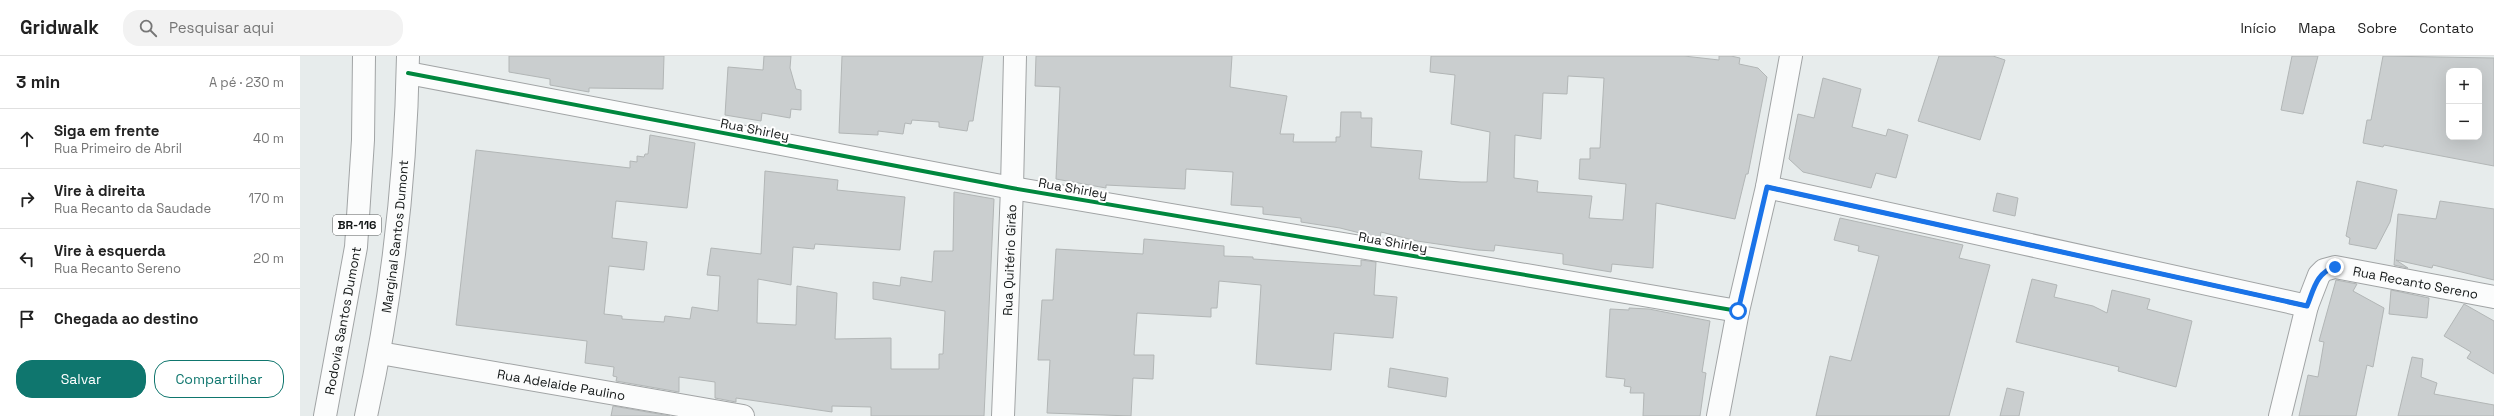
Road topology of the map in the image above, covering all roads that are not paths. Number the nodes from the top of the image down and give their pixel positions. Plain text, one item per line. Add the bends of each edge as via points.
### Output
1 (364, 56) edge
2 (1014, 56) edge
3 (1791, 56) edge
4 (408, 64) edge
5 (1767, 187) junction
6 (1012, 188) junction
7 (2494, 296) edge
8 (2307, 306) junction
9 (346, 309) junction
10 (1738, 311) junction
11 (380, 353) junction
12 (325, 416) edge
13 (340, 416) edge
14 (366, 416) edge
15 (743, 416) edge
16 (1003, 416) edge
17 (1718, 416) edge
18 (2280, 416) edge

1 - 9 main road, Rodovia Santos Dumont / BR-116 via 363,140 356,247
2 - 6 main road, Rua Quitério Girão
3 - 5 main road
4 - 6 main road, Rua Shirley
4 - 11 main road, Marginal Santos Dumont / BR-116 via 405,169
5 - 8 main road
5 - 10 main road
6 - 10 main road, Rua Shirley
6 - 16 main road, Rua Quitério Girão
7 - 8 main road, Rua Recanto Sereno via 2335,267 2324,270 2319,276
8 - 18 main road, Rua Recanto Sereno
9 - 12 main road, Rodovia Santos Dumont / BR-116
9 - 13 main road
10 - 17 main road
11 - 14 main road, Marginal Santos Dumont / BR-116
11 - 15 main road, Rua Adelaide Paulino

